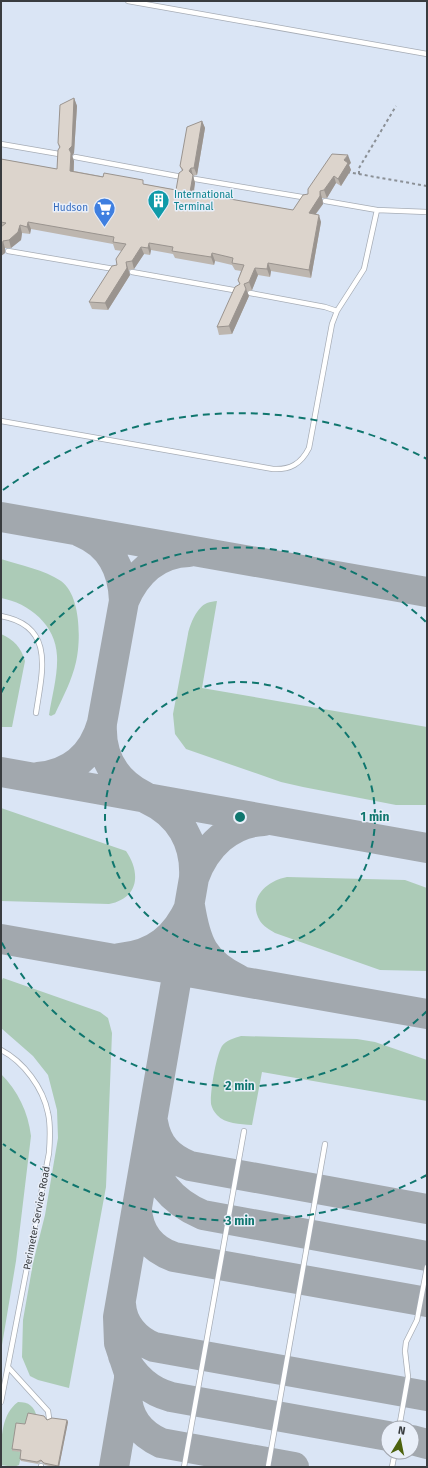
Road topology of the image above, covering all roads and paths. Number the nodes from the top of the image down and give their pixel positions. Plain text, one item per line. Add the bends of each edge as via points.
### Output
1 (128, 1) edge
2 (427, 54) edge
3 (396, 106) dead end
4 (1, 144) edge
5 (59, 154) edge
6 (75, 157) dead end
7 (346, 172) edge
8 (359, 174) junction
9 (182, 177) edge
10 (195, 179) edge
11 (427, 186) edge
12 (308, 198) edge
13 (325, 202) dead end
14 (377, 210) junction
15 (427, 212) edge
16 (8, 251) edge
17 (117, 270) edge
18 (132, 272) edge
19 (239, 292) edge
20 (250, 293) edge
21 (337, 311) junction
22 (1, 421) edge
23 (1, 616) edge
24 (36, 713) dead end
25 (1, 1050) edge
26 (244, 1131) dead end
27 (325, 1144) dead end
28 (427, 1267) edge
29 (8, 1366) junction
30 (1, 1402) edge
31 (49, 1418) edge
32 (400, 1420) edge
33 (184, 1467) edge
34 (268, 1467) edge

1 - 2 lane
3 - 8 path
4 - 5 lane
6 - 9 lane
7 - 8 path
8 - 11 path
10 - 12 lane
13 - 14 lane
14 - 15 lane
14 - 21 lane via 364,269
16 - 17 lane
18 - 19 lane
20 - 21 lane
21 - 22 lane via 332,324 309,448 299,463 290,468 272,469
23 - 24 lane via 23,623 35,634 42,650 43,667
25 - 29 lane, Perimeter Service Road via 19,1063 41,1094 48,1113 50,1134 49,1153
26 - 33 lane
27 - 34 lane
28 - 32 lane via 417,1320 406,1342 408,1377
29 - 30 lane, Perimeter Service Road
29 - 31 lane via 48,1411

